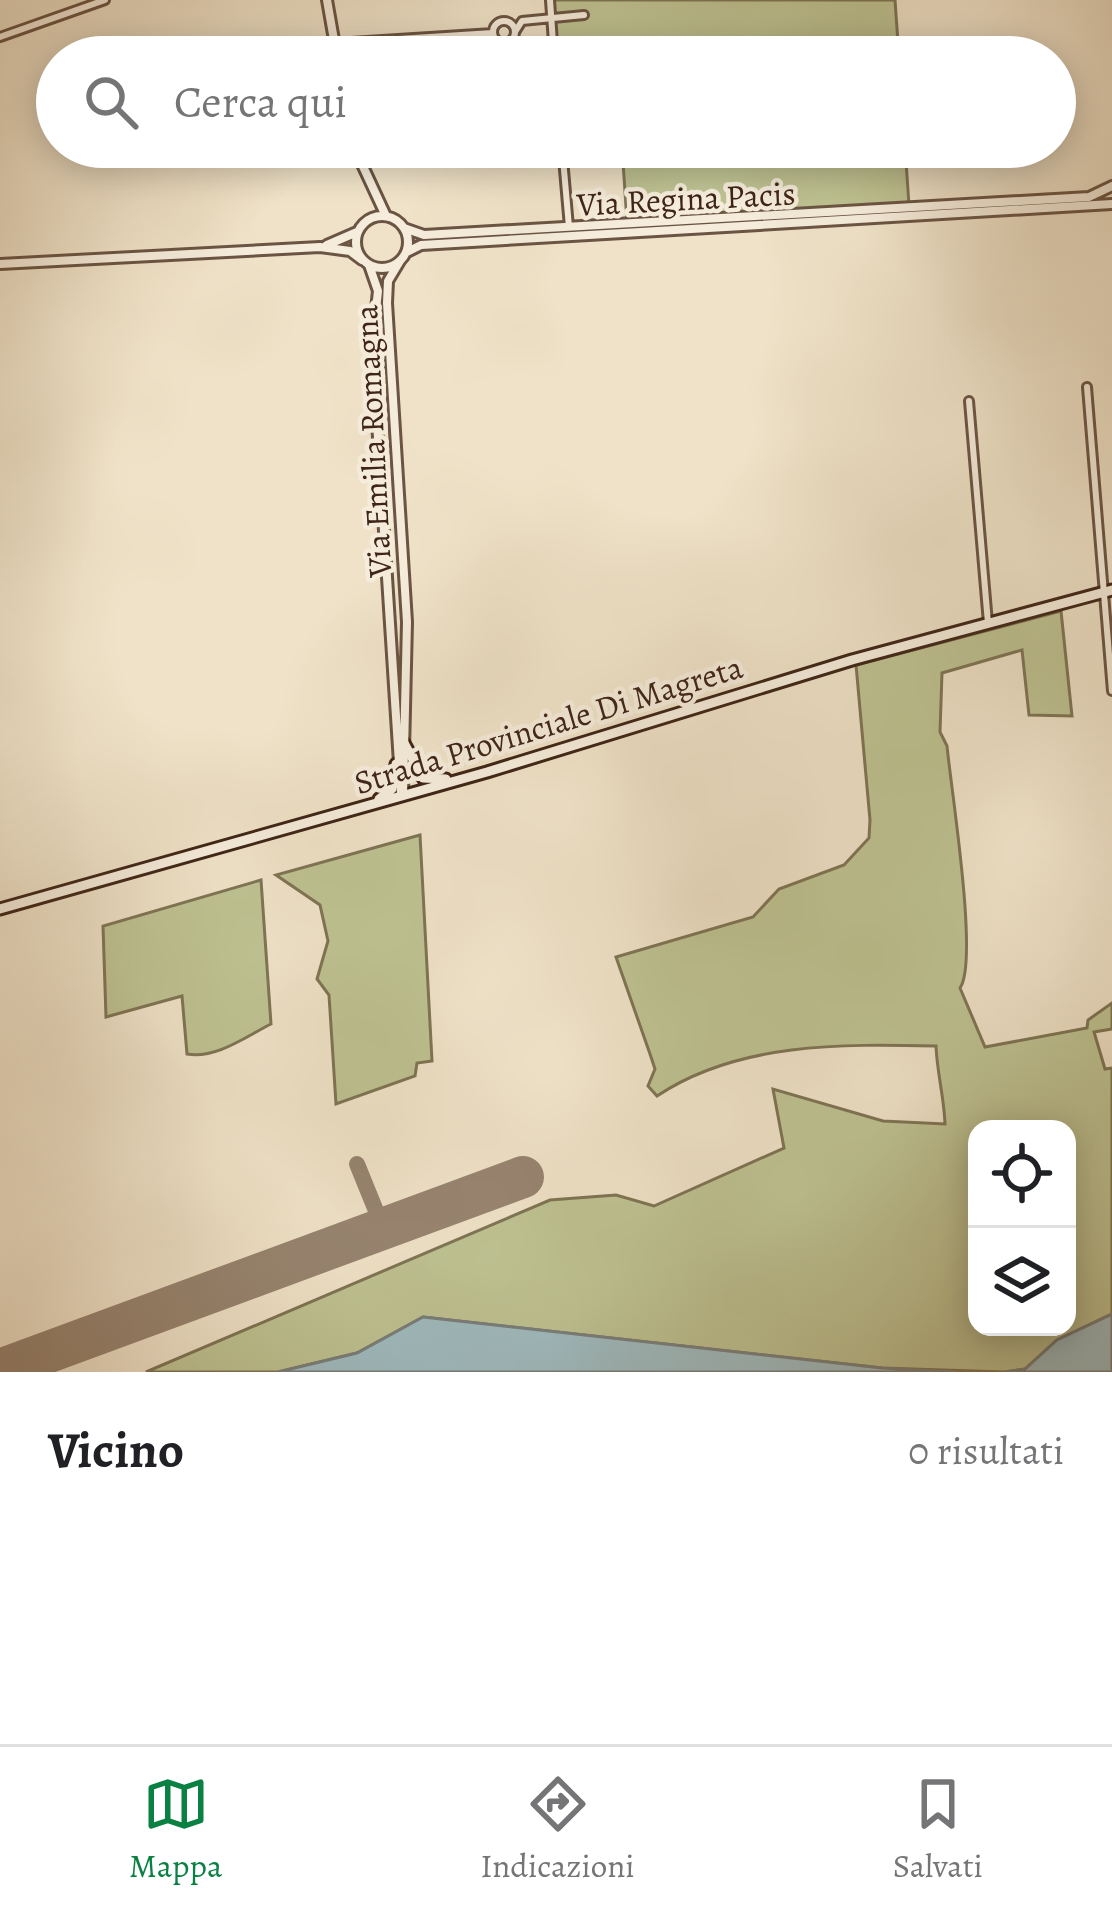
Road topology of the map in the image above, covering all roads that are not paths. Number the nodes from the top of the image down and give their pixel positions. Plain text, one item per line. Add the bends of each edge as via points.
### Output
1 (105, 0) edge
2 (328, 0) edge
3 (550, 0) edge
4 (584, 15) dead end
5 (551, 18) junction
6 (515, 32) junction
7 (493, 33) junction
8 (333, 36) edge
9 (445, 36) edge
10 (496, 36) edge
11 (511, 36) edge
12 (552, 36) edge
13 (0, 37) edge
14 (362, 168) edge
15 (564, 168) edge
16 (1112, 186) edge
17 (372, 193) junction
18 (1112, 204) edge
19 (386, 216) junction
20 (368, 219) junction
21 (404, 228) junction
22 (569, 229) junction
23 (358, 231) junction
24 (320, 247) junction
25 (406, 252) junction
26 (400, 261) junction
27 (366, 263) junction
28 (0, 264) edge
29 (1087, 387) dead end
30 (969, 401) dead end
31 (1107, 591) edge
32 (406, 622) junction
33 (988, 623) junction
34 (388, 627) junction
35 (1112, 691) edge
36 (404, 743) junction
37 (396, 764) junction
38 (487, 772) junction
39 (403, 797) junction
40 (336, 816) junction
41 (0, 909) edge

1 - 13 street
2 - 8 street
3 - 5 street
4 - 5 street
5 - 6 street via 522,21
5 - 12 street
6 - 7 street via 505,21
6 - 11 street
7 - 9 street
7 - 10 street
14 - 17 street
15 - 22 street
16 - 22 street, Via Regina Pacis via 1089,197
17 - 19 street
17 - 20 street
18 - 25 street, Via Regina Pacis
19 - 20 street
19 - 21 street
20 - 23 street
21 - 22 street, Via Regina Pacis via 424,236
21 - 25 street
23 - 24 street
23 - 27 street, Via Emilia Romagna
24 - 27 street via 350,251
24 - 28 street
25 - 26 street, Via Emilia Romagna
26 - 27 street, Via Emilia Romagna via 385,268
26 - 32 street, Via Emilia Romagna via 387,303
27 - 34 street, Via Emilia Romagna via 378,291 372,345
29 - 31 street
30 - 33 street
31 - 33 main road, Strada Provinciale Di Magreta
31 - 35 street
32 - 34 street, Via Emilia Romagna
32 - 36 street, Via Emilia Romagna
33 - 38 main road, Strada Provinciale Di Magreta
34 - 37 street, Via Emilia Romagna
36 - 38 main road via 423,778
36 - 39 street, Via Emilia Romagna
37 - 39 street, Via Emilia Romagna
37 - 40 main road via 388,795
38 - 39 main road, Strada Provinciale Di Magreta
39 - 40 main road, Strada Provinciale Di Magreta
40 - 41 main road, Strada Provinciale Di Magreta

